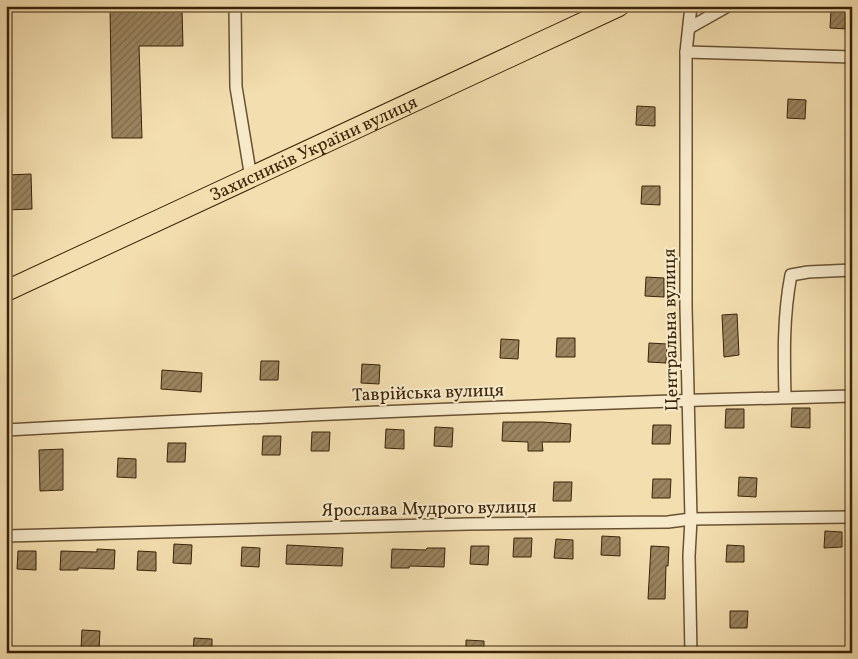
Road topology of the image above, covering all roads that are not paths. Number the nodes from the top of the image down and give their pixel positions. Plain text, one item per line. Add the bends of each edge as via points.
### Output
1 (235, 6) edge
2 (620, 6) edge
3 (690, 6) edge
4 (728, 6) edge
5 (689, 28) junction
6 (686, 52) junction
7 (852, 57) edge
8 (251, 178) junction
9 (852, 270) edge
10 (6, 291) edge
11 (852, 396) edge
12 (785, 397) junction
13 (689, 399) junction
14 (6, 430) edge
15 (852, 517) edge
16 (691, 519) junction
17 (6, 536) edge
18 (692, 653) edge

1 - 8 street via 236,87
2 - 8 highway, Захисників України вулиця
3 - 5 street, Центральна вулиця
4 - 5 street
5 - 6 street, Центральна вулиця
6 - 7 street
6 - 13 street, Центральна вулиця
8 - 10 highway, Захисників України вулиця
9 - 12 street via 791,275 784,338
11 - 12 street, Таврійська вулиця
12 - 13 street, Таврійська вулиця
13 - 14 street, Таврійська вулиця
13 - 16 street, Центральна вулиця
15 - 16 street, Ярослава Мудрого вулиця
16 - 17 street, Ярослава Мудрого вулиця
16 - 18 street, Центральна вулиця

